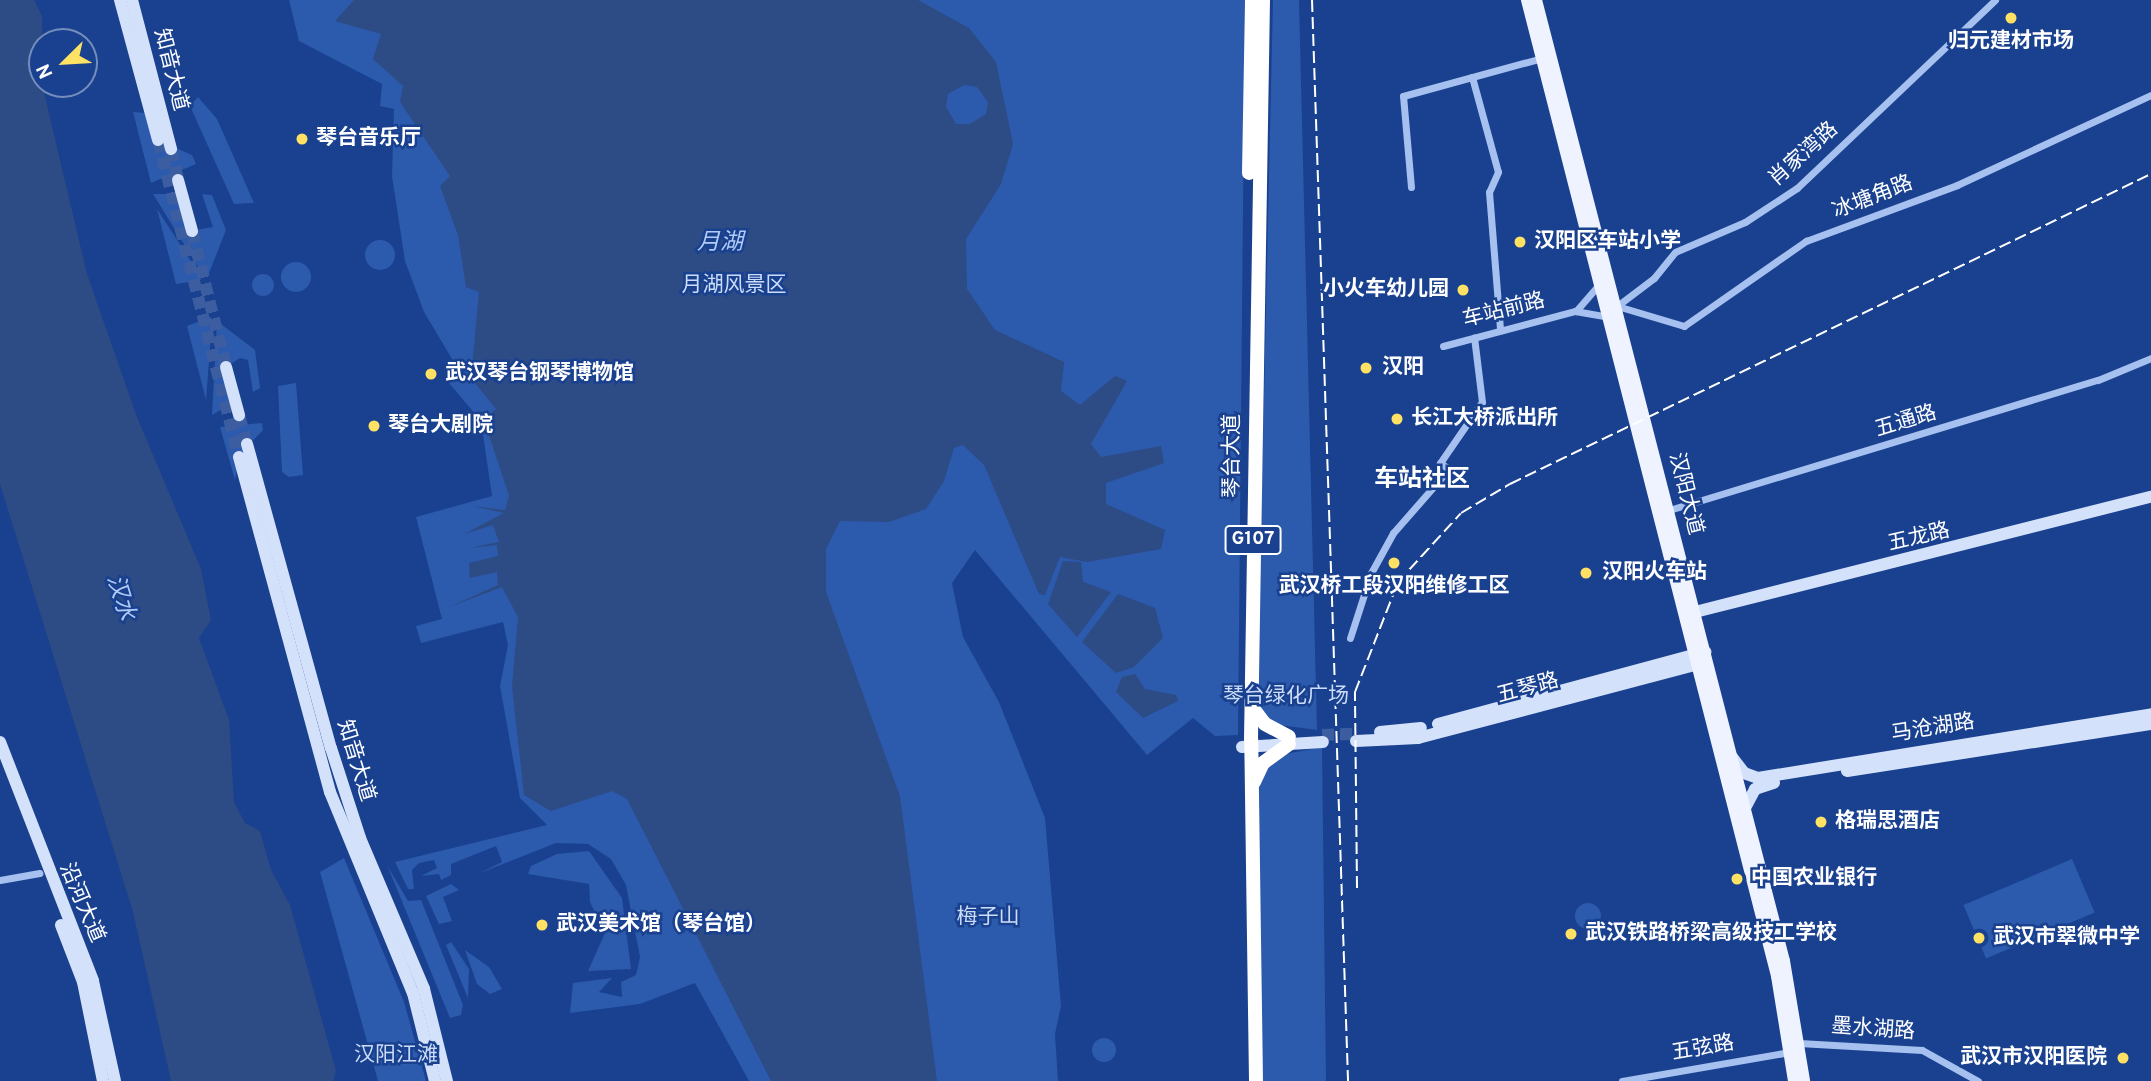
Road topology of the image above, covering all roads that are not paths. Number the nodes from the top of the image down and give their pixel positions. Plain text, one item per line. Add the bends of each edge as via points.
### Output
1 (120, 0) edge
2 (132, 0) edge
3 (1252, 0) edge
4 (1263, 0) edge
5 (1527, 0) edge
6 (1536, 0) edge
7 (1995, 0) edge
8 (1542, 58) junction
9 (1472, 77) junction
10 (2151, 95) edge
11 (158, 140) tunnel mouth
12 (171, 149) tunnel mouth
13 (178, 180) tunnel mouth
14 (1411, 187) dead end
15 (192, 231) tunnel mouth
16 (1600, 282) junction
17 (1617, 306) junction
18 (1575, 311) junction
19 (1609, 317) junction
20 (1500, 330) junction
21 (1474, 337) junction
22 (1443, 346) dead end
23 (2151, 358) edge
24 (226, 367) tunnel mouth
25 (239, 415) tunnel mouth
26 (247, 444) tunnel mouth
27 (239, 457) tunnel mouth
28 (2151, 497) edge
29 (1669, 510) junction
30 (1695, 612) junction
31 (1350, 638) dead end
32 (1700, 658) junction
33 (1252, 707) junction
34 (2151, 714) edge
35 (2151, 724) edge
36 (1356, 737) tunnel mouth
37 (1323, 738) tunnel mouth
38 (1289, 740) junction
39 (0, 742) edge
40 (1247, 743) junction
41 (1732, 756) junction
42 (0, 772) edge
43 (1252, 790) junction
44 (1745, 808) junction
45 (39, 873) junction
46 (0, 880) edge
47 (1795, 1048) junction
48 (103, 1081) edge
49 (115, 1081) edge
50 (435, 1081) edge
51 (447, 1081) edge
52 (1246, 1081) edge
53 (1256, 1081) edge
54 (1622, 1081) edge
55 (1794, 1081) edge
56 (1804, 1081) edge
57 (1978, 1081) edge

1 - 11 main road, 知音大道
2 - 12 main road, 知音大道
3 - 40 highway, 琴台大道 / G107
4 - 33 highway, 琴台大道 / G107
5 - 8 main road, 汉阳大道
6 - 17 main road, 汉阳大道
7 - 17 street, 肖家湾路 via 1797,188 1745,222 1675,252 1654,278
8 - 9 street
8 - 16 main road, 汉阳大道
9 - 14 street via 1402,96
9 - 20 street via 1498,172 1489,192
10 - 17 street, 冰塘角路 via 1956,185 1806,241 1684,326
13 - 15 main road
16 - 18 street
16 - 19 main road, 汉阳大道
17 - 29 main road, 汉阳大道
18 - 19 street
18 - 20 street, 车站前路
19 - 32 main road, 汉阳大道
20 - 21 street, 车站前路
21 - 22 street, 车站前路
21 - 31 street via 1482,402 1440,463 1449,470 1393,533 1371,573
23 - 29 street, 五通路 via 2098,380
24 - 25 main road
26 - 51 main road, 知音大道 via 331,748 360,838 424,989
27 - 50 main road, 知音大道 via 330,792 413,993
28 - 30 main road, 五龙路
29 - 30 main road, 汉阳大道
30 - 32 main road, 汉阳大道
32 - 36 main road, 五琴路 via 1416,730
32 - 41 main road, 汉阳大道
32 - 47 main road, 汉阳大道
33 - 38 highway via 1262,722
33 - 40 highway, 琴台大道 / G107
34 - 41 main road, 马沧湖路 via 1758,778 1744,773
35 - 44 main road, 马沧湖路 via 1768,784 1755,789
37 - 38 main road
38 - 40 main road
38 - 43 highway via 1261,765
39 - 49 main road, 沿河大道 via 93,981
40 - 43 highway, 琴台大道 / G107
40 - 52 highway, 琴台大道 / G107
41 - 44 main road, 汉阳大道
42 - 45 main road, 沿河大道
43 - 53 highway, 琴台大道 / G107
44 - 47 main road, 汉阳大道
45 - 46 street
45 - 48 main road, 沿河大道 via 83,982
47 - 54 street, 五弦路
47 - 55 main road, 汉阳大道
47 - 56 main road, 汉阳大道
47 - 57 street, 墨水湖路 via 1922,1050

